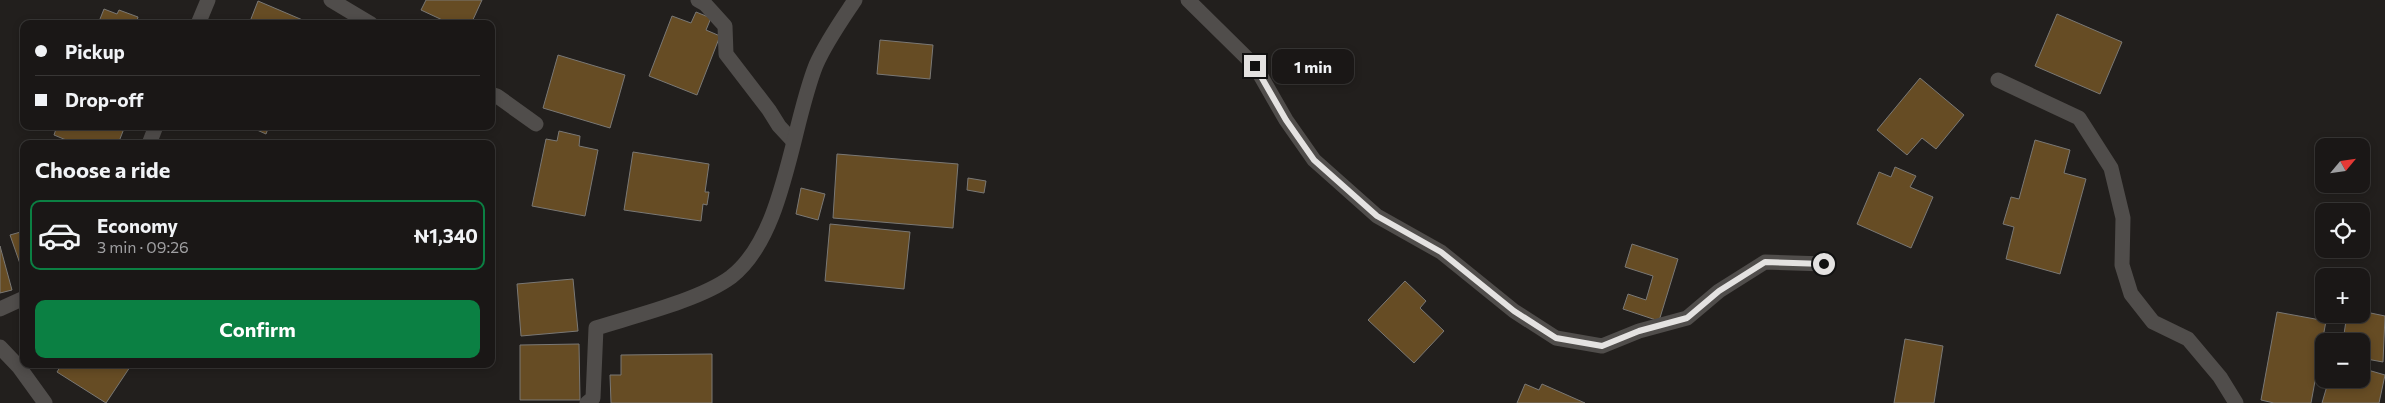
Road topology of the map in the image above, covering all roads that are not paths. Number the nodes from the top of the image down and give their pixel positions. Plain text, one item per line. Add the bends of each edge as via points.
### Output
1 (208, 0) edge
2 (331, 0) edge
3 (698, 0) edge
4 (855, 0) edge
5 (1188, 0) edge
6 (200, 20) edge
7 (364, 20) edge
8 (1998, 80) dead end
9 (495, 97) edge
10 (536, 124) dead end
11 (793, 141) junction
12 (1824, 264) dead end
13 (20, 300) edge
14 (0, 308) edge
15 (0, 347) edge
16 (20, 362) edge
17 (24, 368) edge
18 (45, 403) edge
19 (587, 403) edge
20 (2236, 403) edge

1 - 6 street
2 - 7 street
3 - 11 street via 725,26 726,54
4 - 11 street via 835,28 816,65
5 - 12 street via 1255,66 1314,160 1377,216 1441,252 1514,311 1556,338 1602,346 1639,331 1687,318 1719,291 1765,262
8 - 20 street via 2079,118 2111,168 2123,218 2122,265 2130,294 2153,322 2188,339 2220,377
9 - 10 street
11 - 19 street via 772,215 754,253 730,277 689,297 596,328 592,398
13 - 14 street
15 - 16 street
17 - 18 street

